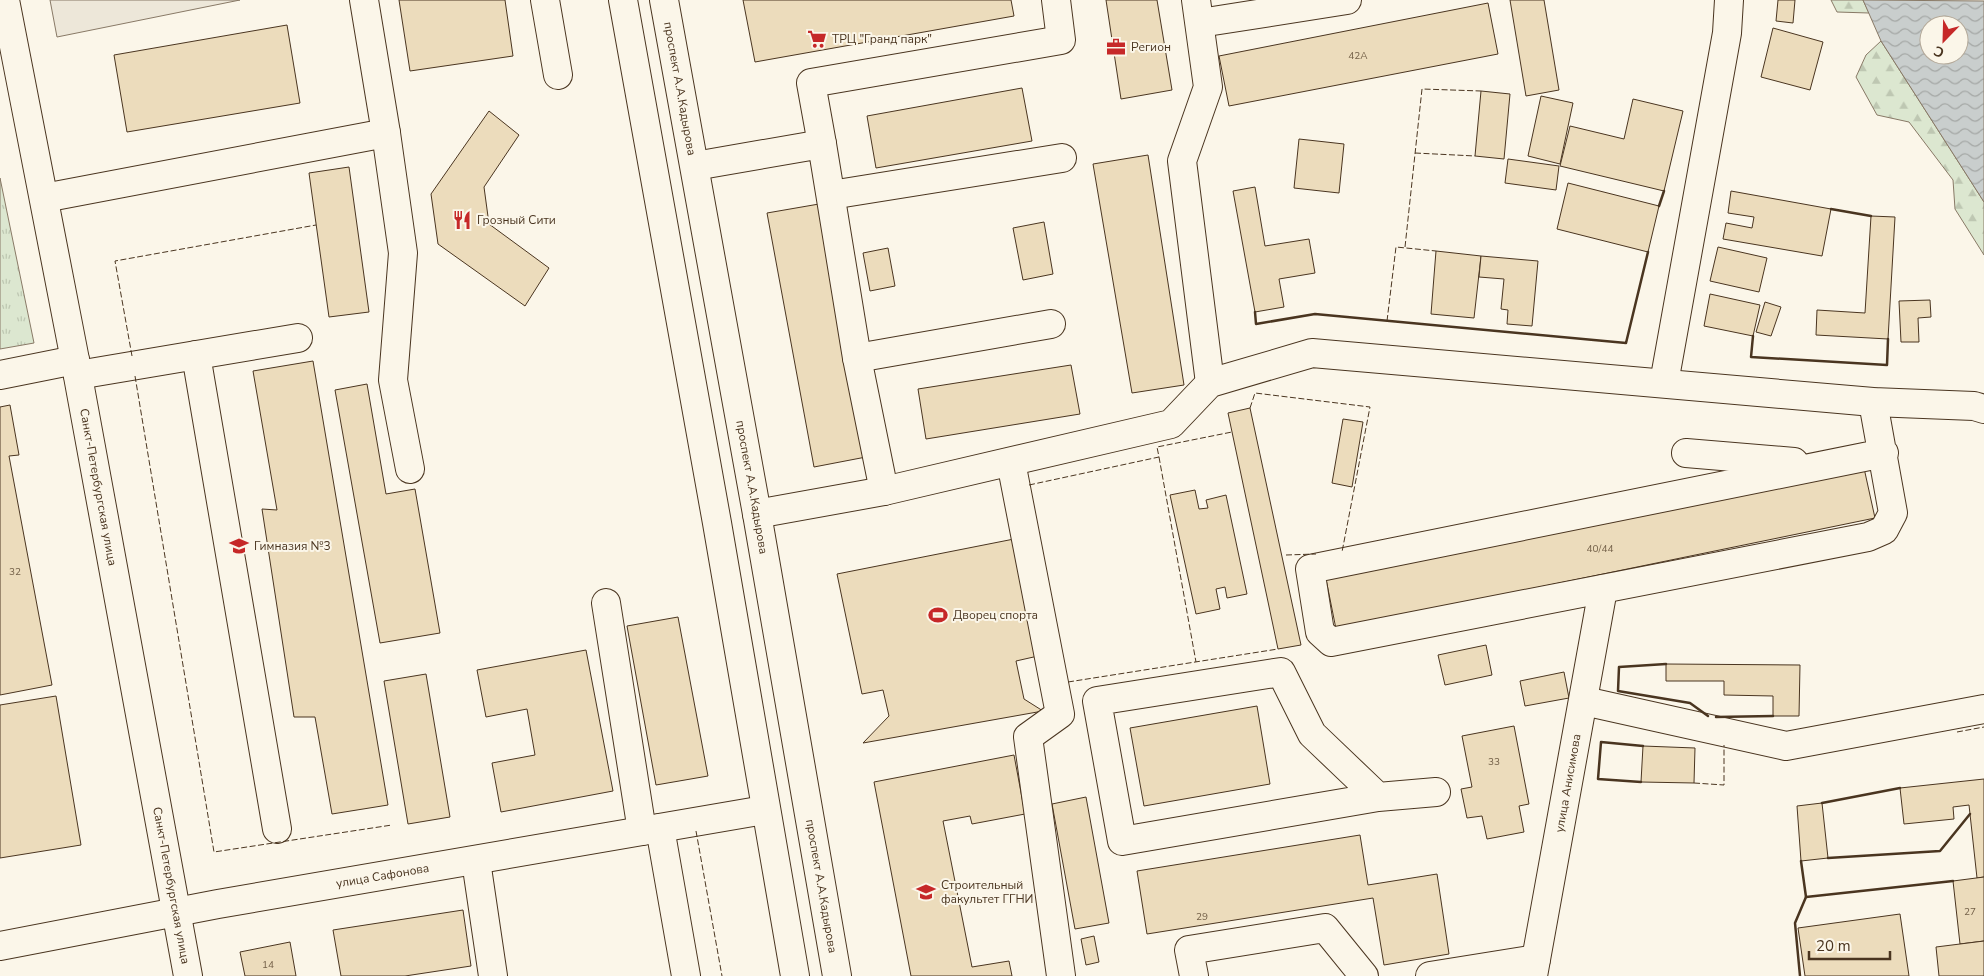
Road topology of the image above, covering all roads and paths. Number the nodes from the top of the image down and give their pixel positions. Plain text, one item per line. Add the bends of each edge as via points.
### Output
1 (5, 0) edge
2 (364, 0) edge
3 (545, 0) edge
4 (623, 0) edge
5 (664, 0) edge
6 (1056, 0) edge
7 (1347, 0) edge
8 (1729, 0) edge
9 (1198, 11) edge
10 (558, 74) dead end
11 (386, 134) junction
12 (822, 144) junction
13 (1062, 158) dead end
14 (695, 166) junction
15 (831, 195) junction
16 (44, 198) junction
17 (1051, 324) dead end
18 (298, 338) dead end
19 (196, 355) junction
20 (857, 358) junction
21 (77, 368) junction
22 (0, 375) edge
23 (1210, 383) junction
24 (1664, 383) junction
25 (1873, 402) junction
26 (1984, 409) edge
27 (1686, 453) dead end
28 (1884, 453) junction
29 (1010, 462) junction
30 (1827, 464) junction
31 (410, 469) dead end
32 (884, 491) junction
33 (757, 514) junction
34 (1602, 589) junction
35 (606, 603) dead end
36 (1584, 701) junction
37 (1984, 709) edge
38 (1436, 792) dead end
39 (1378, 797) junction
40 (764, 810) junction
41 (277, 829) dead end
42 (651, 829) junction
43 (476, 861) junction
44 (176, 912) junction
45 (0, 946) edge
46 (1535, 968) edge
47 (188, 976) edge
48 (493, 976) edge
49 (686, 976) edge
50 (795, 976) edge
51 (837, 976) edge
52 (1061, 976) edge
53 (1194, 976) edge
54 (1364, 976) edge
55 (1430, 976) edge

1 - 16 street, Санкт-Петербургская улица
2 - 11 street
3 - 10 street
4 - 40 street via 717,523
5 - 14 street, проспект А.А.Кадырова
6 - 12 street via 1061,40 811,83
7 - 9 street
8 - 24 street via 1727,33
9 - 23 street via 1208,87 1182,161
11 - 16 street
11 - 31 street via 403,253 393,380
12 - 14 street
12 - 15 street
13 - 15 street
14 - 33 street, проспект А.А.Кадырова
15 - 20 street
16 - 21 street, Санкт-Петербургская улица
17 - 20 street
18 - 19 street
19 - 21 street
19 - 41 street
20 - 32 street
21 - 22 street
21 - 44 street, Санкт-Петербургская улица
23 - 24 street via 1312,353
23 - 29 street via 1171,424
24 - 25 street
25 - 26 street
25 - 28 street
27 - 30 street
28 - 30 street
28 - 34 street via 1893,514 1884,530 1868,537
29 - 32 street
29 - 52 street via 1060,714 1028,737
30 - 34 street via 1310,569 1320,632 1331,642
32 - 33 street
33 - 51 street, проспект А.А.Кадырова
34 - 36 street, улица Анисимова
35 - 42 street
36 - 37 street via 1786,746
36 - 46 street, улица Анисимова
38 - 39 street
39 - 39 street via 1122,841 1097,701 1282,672 1312,734
40 - 42 street, улица Сафонова
40 - 50 street
42 - 43 street, улица Сафонова
42 - 49 street
43 - 44 street, улица Сафонова
43 - 48 street
44 - 45 street, улица Сафонова
44 - 47 street, Санкт-Петербургская улица
46 - 55 street
53 - 54 street via 1189,950 1326,928

